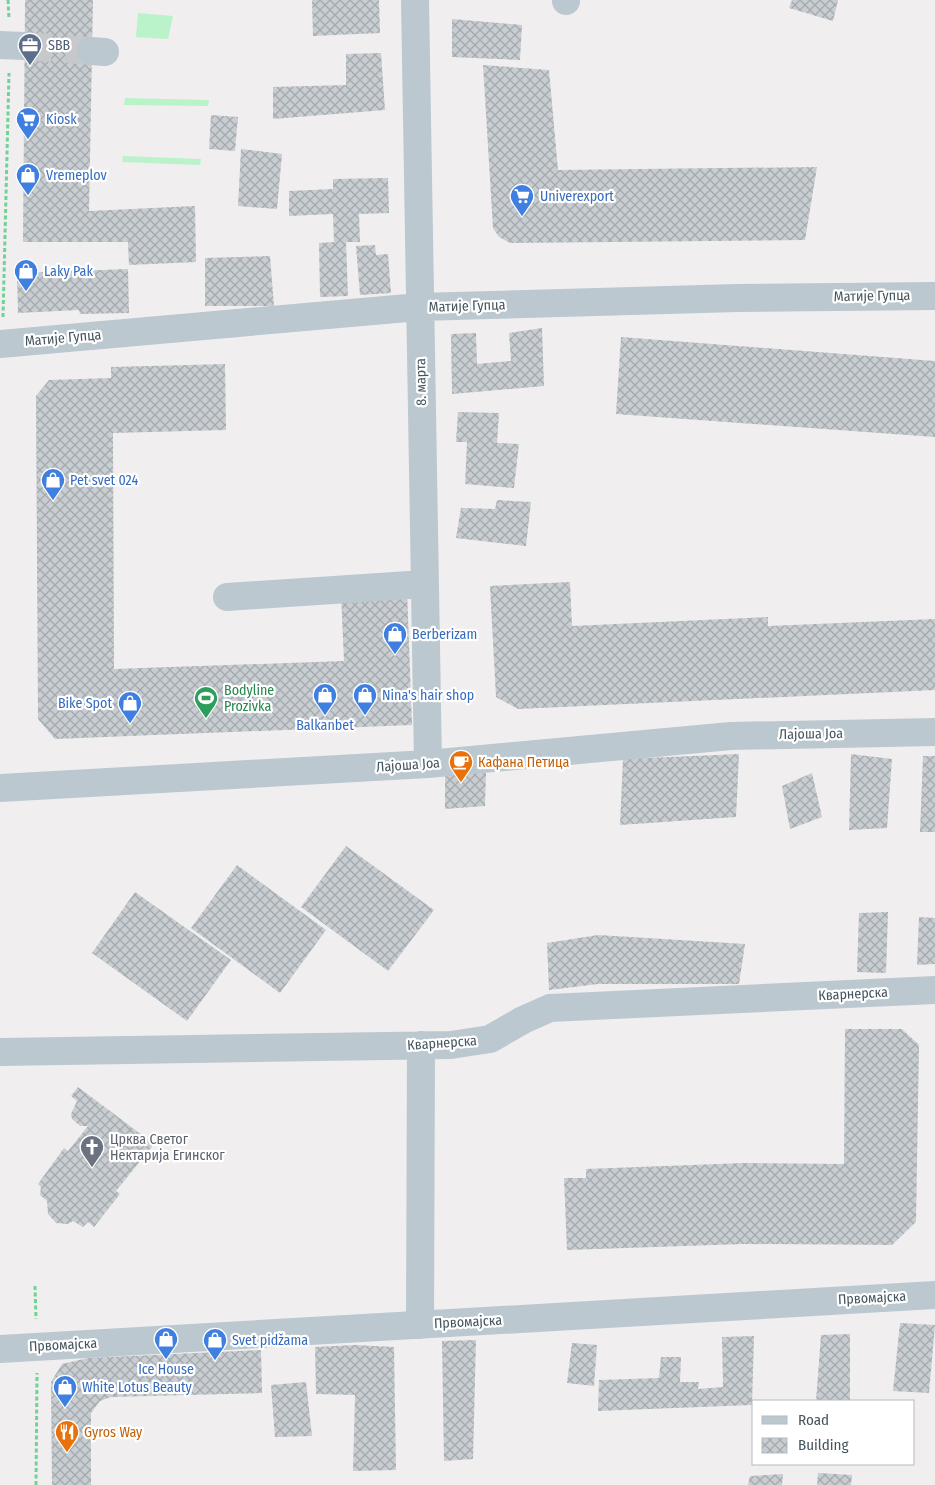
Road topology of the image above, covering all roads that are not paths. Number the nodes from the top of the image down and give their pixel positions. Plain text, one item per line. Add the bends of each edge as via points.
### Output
1 (415, 0) edge
2 (935, 296) edge
3 (419, 307) junction
4 (1, 343) edge
5 (424, 584) junction
6 (227, 598) dead end
7 (935, 732) edge
8 (428, 764) junction
9 (0, 788) edge
10 (935, 990) edge
11 (421, 1045) junction
12 (0, 1052) edge
13 (935, 1295) edge
14 (420, 1324) junction
15 (0, 1349) edge

1 - 3 street, 8. марта
2 - 3 street, Матије Гупца
3 - 4 street, Матије Гупца
3 - 5 street, 8. марта
5 - 6 street
5 - 8 street, 8. марта
7 - 8 street, Лајоша Јоа via 731,736
8 - 9 street, Лајоша Јоа
10 - 11 street, Кварнерска via 550,1008 490,1039
11 - 12 street, Кварнерска
11 - 14 street
13 - 14 street, Првомајска
14 - 15 street, Првомајска

